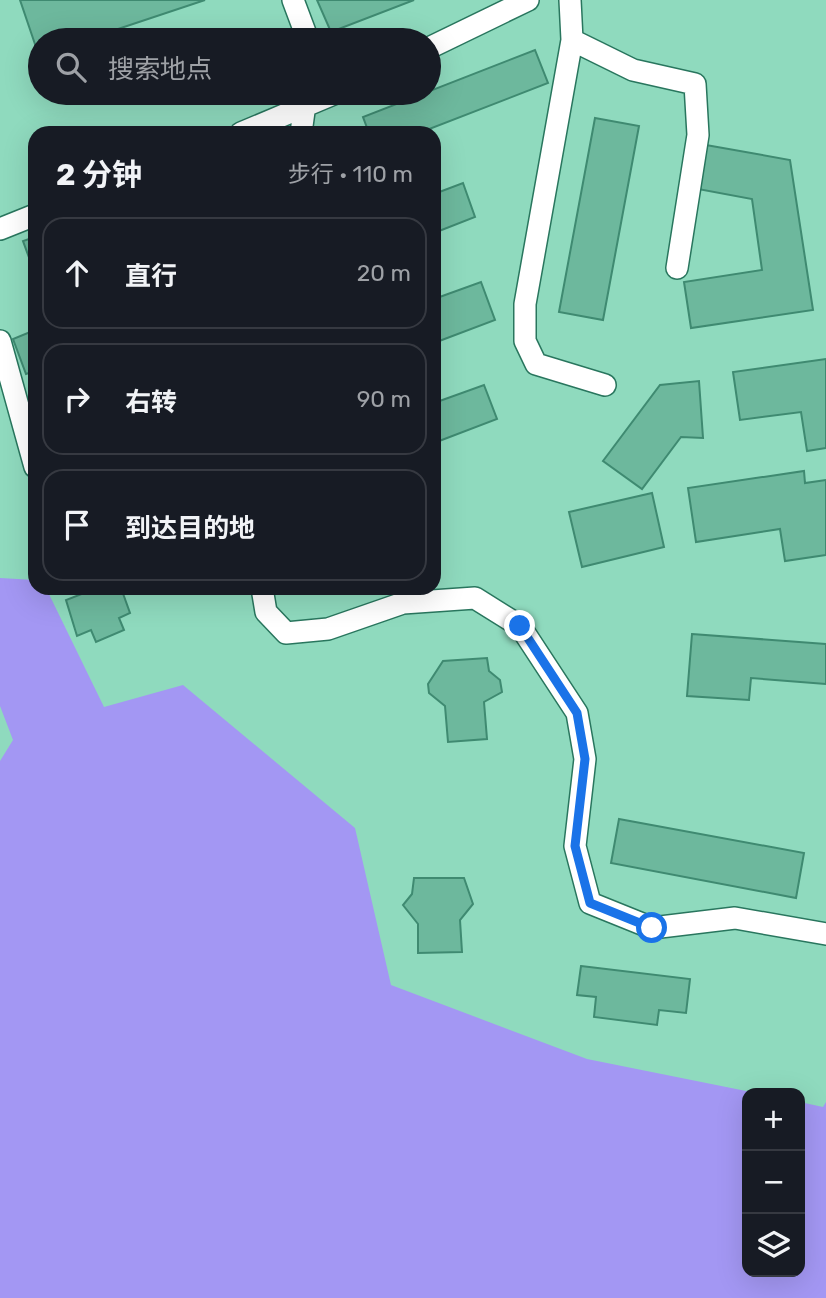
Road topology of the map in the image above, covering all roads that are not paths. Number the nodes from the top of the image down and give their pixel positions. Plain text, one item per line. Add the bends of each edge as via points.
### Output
1 (293, 0) edge
2 (528, 0) edge
3 (569, 0) edge
4 (304, 28) edge
5 (572, 40) junction
6 (441, 42) edge
7 (296, 105) edge
8 (305, 105) edge
9 (256, 126) edge
10 (303, 126) edge
11 (28, 218) edge
12 (0, 229) edge
13 (677, 268) dead end
14 (0, 341) edge
15 (605, 385) dead end
16 (28, 442) edge
17 (263, 595) edge
18 (826, 934) edge

1 - 4 street
2 - 6 street
3 - 5 street
5 - 13 street via 632,71 695,84 698,135
5 - 15 street via 525,304 525,341 536,364
7 - 9 street
8 - 10 street
11 - 12 street
14 - 16 street
17 - 18 street via 266,612 286,633 328,629 403,603 475,598 520,626 577,713 585,759 575,846 590,903 652,928 735,918

